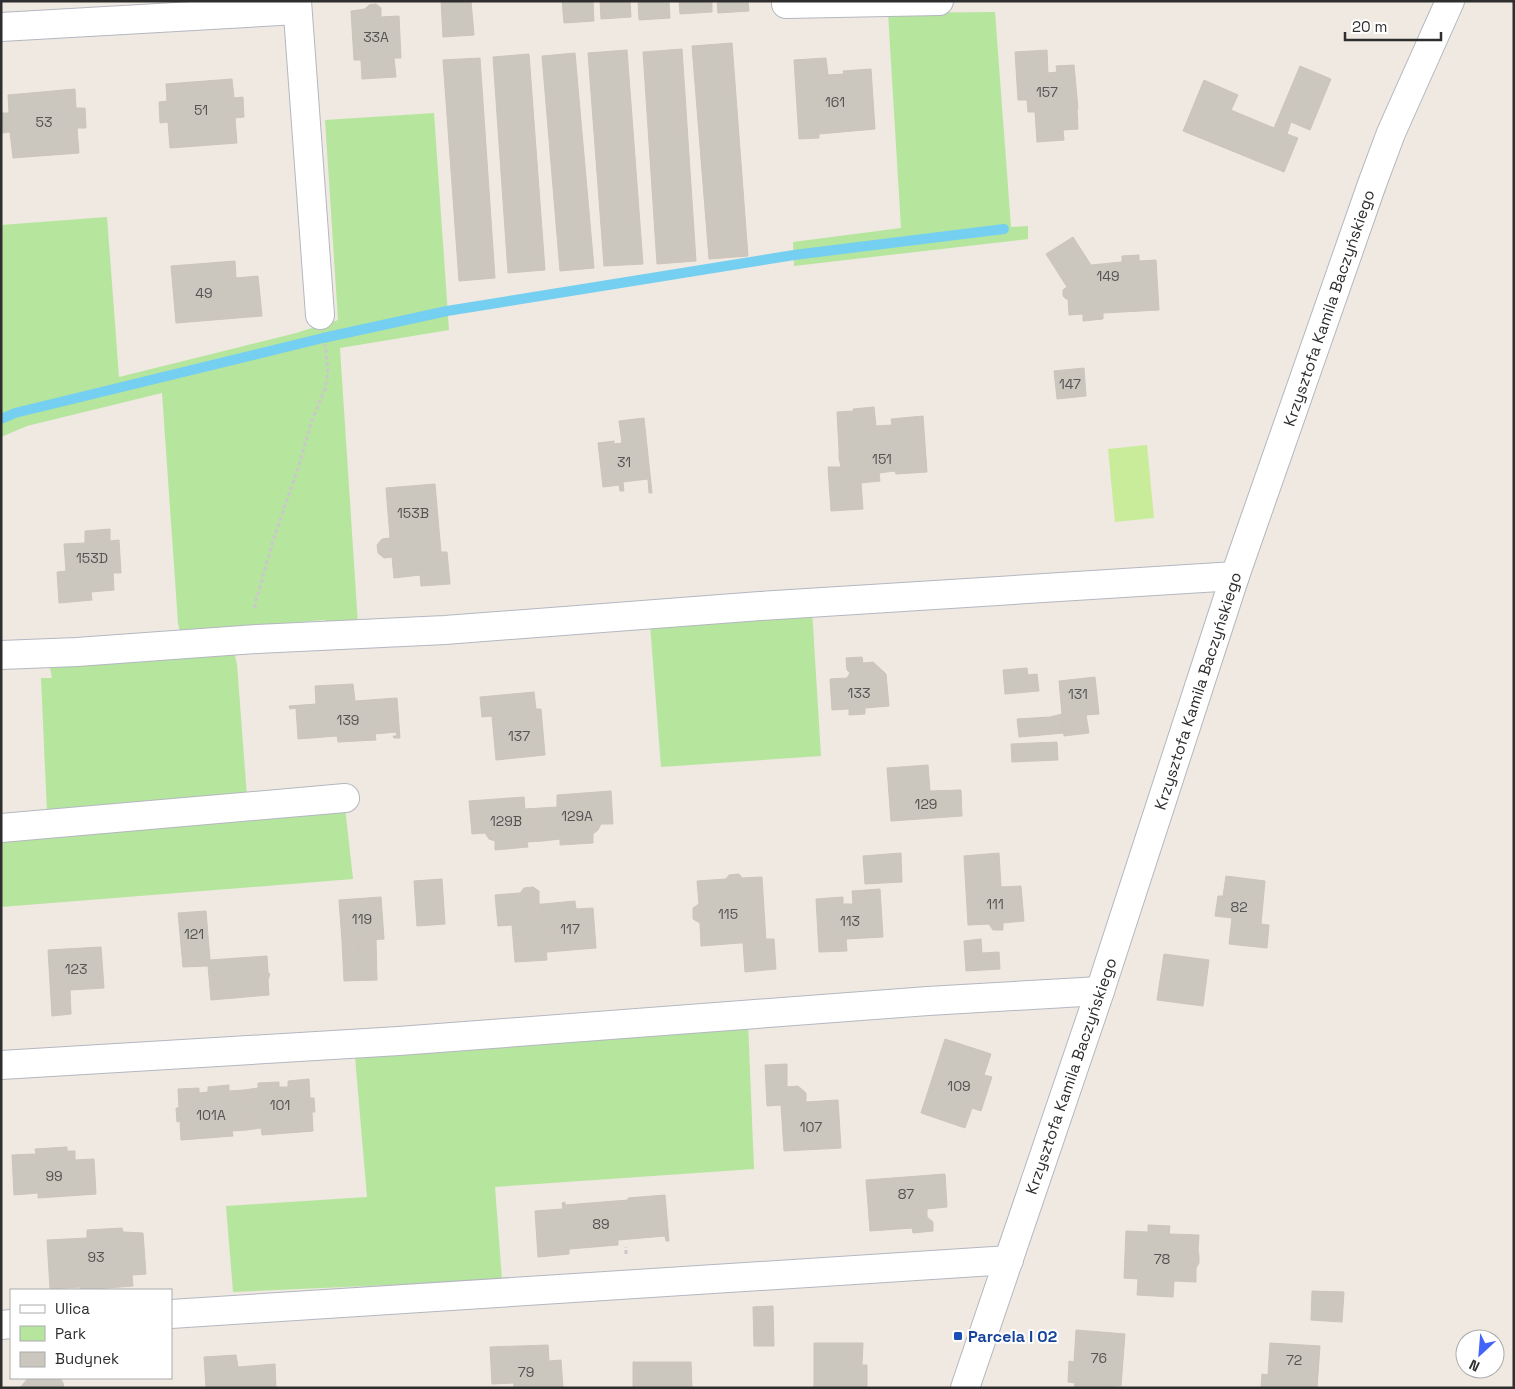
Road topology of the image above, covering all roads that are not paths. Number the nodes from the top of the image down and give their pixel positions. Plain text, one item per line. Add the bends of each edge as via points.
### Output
1 (939, 1) edge
2 (1450, 1) edge
3 (786, 4) dead end
4 (297, 6) edge
5 (1, 27) edge
6 (320, 314) dead end
7 (1235, 576) junction
8 (1, 655) edge
9 (344, 798) dead end
10 (1, 828) edge
11 (1100, 991) junction
12 (1, 1065) edge
13 (1009, 1260) junction
14 (172, 1314) edge
15 (965, 1388) edge

1 - 3 street
2 - 7 street, Krzysztofa Kamila Baczyńskiego via 1391,133
4 - 5 street
4 - 6 street
7 - 8 street via 445,630
7 - 11 street, Krzysztofa Kamila Baczyńskiego
9 - 10 street
11 - 12 street via 399,1041
11 - 13 street, Krzysztofa Kamila Baczyńskiego
13 - 14 street
13 - 15 street, Krzysztofa Kamila Baczyńskiego

